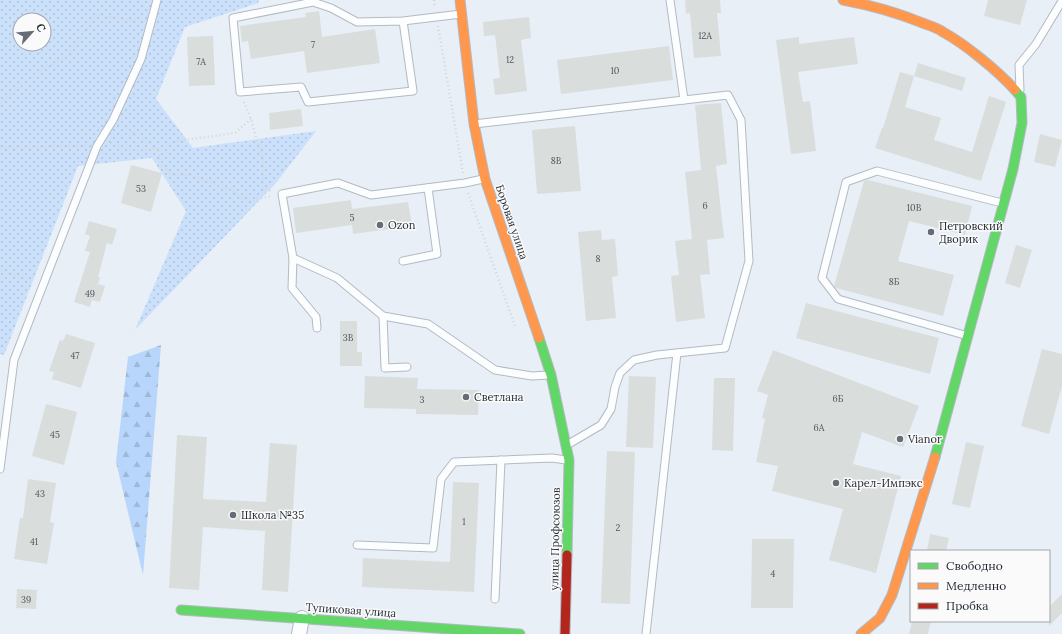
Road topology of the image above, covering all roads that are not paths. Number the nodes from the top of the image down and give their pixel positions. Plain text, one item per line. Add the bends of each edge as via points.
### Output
1 (157, 0) edge
2 (460, 0) edge
3 (670, 0) edge
4 (844, 0) edge
5 (1062, 1) edge
6 (461, 14) junction
7 (403, 21) junction
8 (1021, 97) junction
9 (684, 100) junction
10 (474, 124) junction
11 (485, 179) junction
12 (428, 188) junction
13 (1004, 204) junction
14 (293, 258) junction
15 (403, 261) dead end
16 (383, 316) junction
17 (317, 328) dead end
18 (968, 336) junction
19 (677, 353) junction
20 (407, 367) dead end
21 (551, 375) junction
22 (566, 445) junction
23 (501, 460) junction
24 (569, 460) junction
25 (0, 469) edge
26 (357, 545) dead end
27 (495, 600) dead end
28 (182, 610) dead end
29 (302, 618) junction
30 (299, 634) edge
31 (520, 634) edge
32 (565, 634) edge
33 (646, 634) edge
34 (861, 634) edge

1 - 25 lane via 141,59 113,120 97,146 14,360
2 - 6 street, Боровая улица
3 - 9 lane
4 - 8 street via 899,14 942,31 1008,82
5 - 8 lane via 1036,44 1019,64
6 - 7 lane
6 - 10 street, Боровая улица
7 - 7 lane via 357,22 313,2 233,18 240,92 301,87 308,102 413,91
8 - 13 street via 1022,123
9 - 10 lane
9 - 19 lane via 728,96 741,120 749,261 725,348
10 - 11 street, Боровая улица
11 - 12 lane
11 - 21 street, Боровая улица
12 - 14 lane via 372,195 338,183 282,194
12 - 15 lane via 437,254
13 - 18 street
13 - 18 lane via 877,171 846,182 822,278 838,299
14 - 16 lane via 337,278
14 - 17 lane via 292,288 316,317
16 - 20 lane via 385,368
16 - 21 lane via 428,324 495,370 532,376
18 - 34 street via 936,455 892,595 880,618
19 - 22 lane via 634,360 620,373 611,408 601,425
19 - 33 lane
21 - 22 street, Боровая улица
22 - 24 street, улица Профсоюзов
23 - 24 lane
23 - 26 lane via 454,462 441,479 433,548
23 - 27 lane
24 - 32 street, улица Профсоюзов
28 - 29 street, Тупиковая улица
29 - 30 street
29 - 31 street, Тупиковая улица

